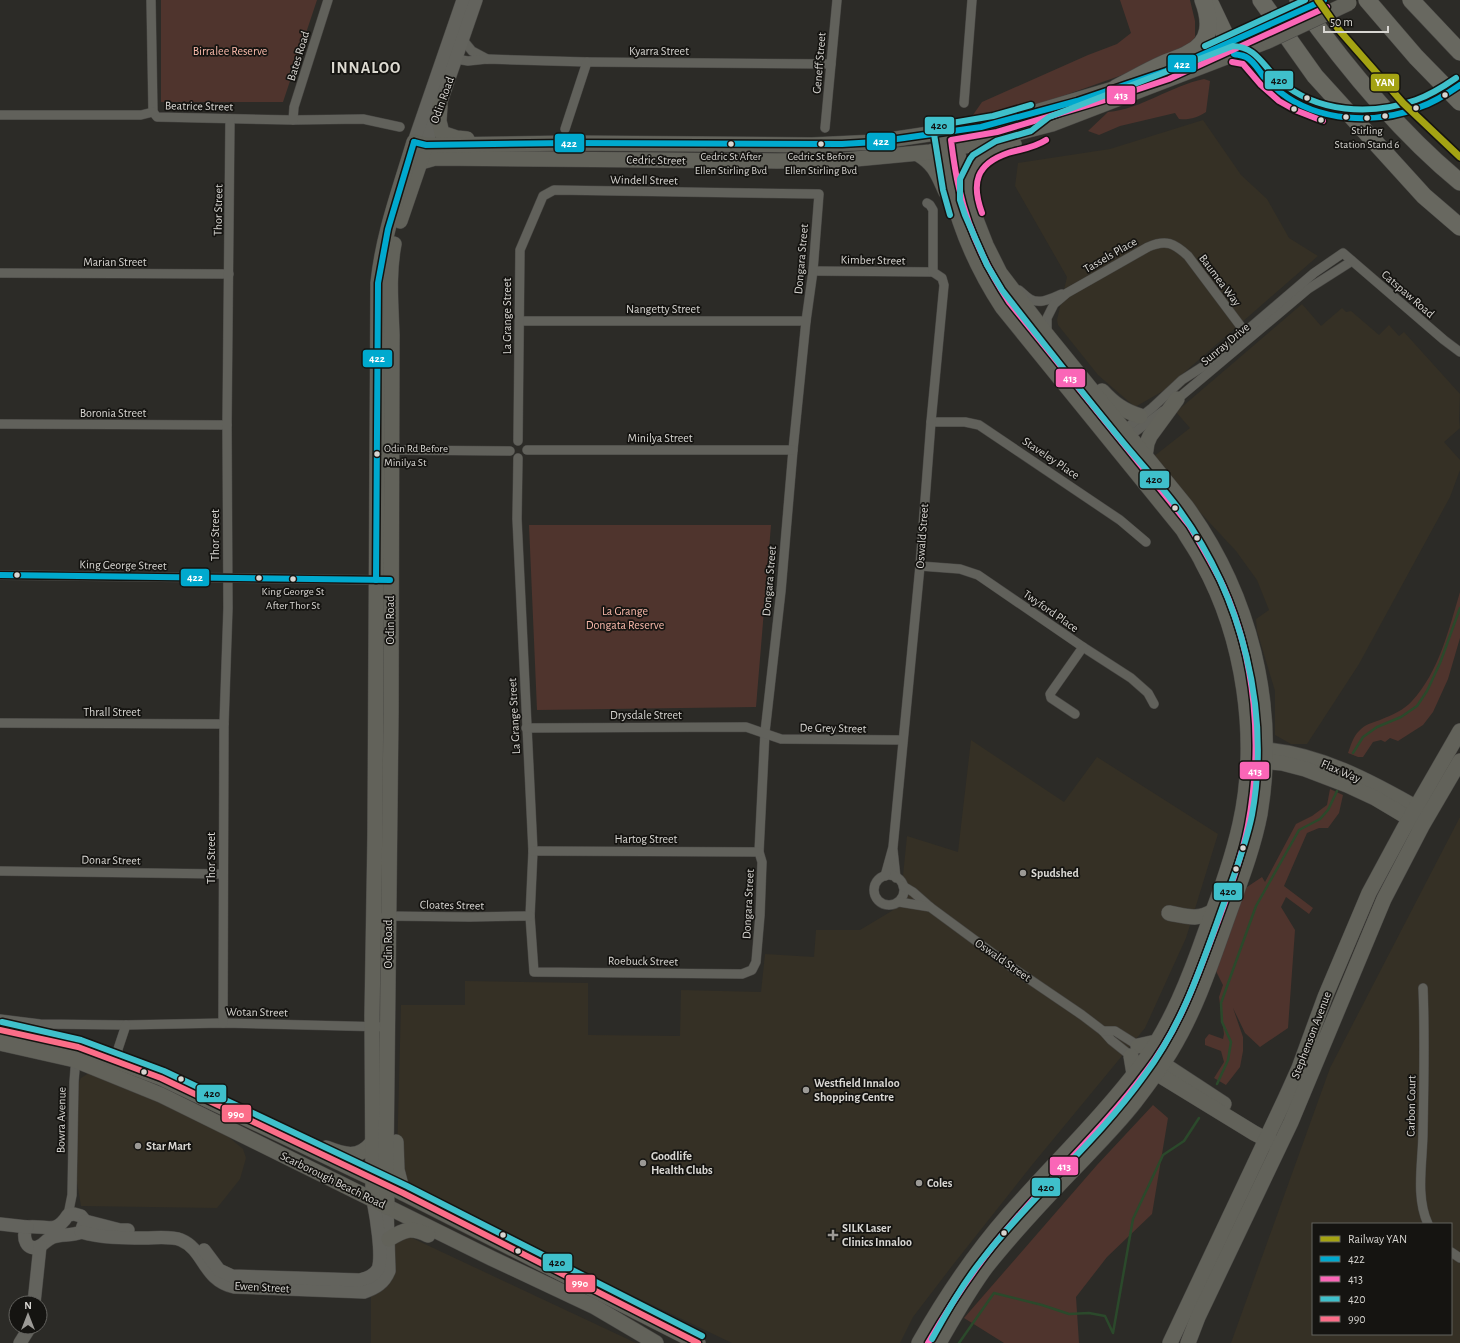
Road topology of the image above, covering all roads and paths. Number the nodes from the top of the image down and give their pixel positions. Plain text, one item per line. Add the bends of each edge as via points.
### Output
1 (151, 0) edge
2 (328, 0) edge
3 (463, 0) edge
4 (476, 0) edge
5 (836, 0) edge
6 (972, 0) edge
7 (1203, 0) edge
8 (1208, 0) edge
9 (1261, 0) edge
10 (1298, 0) edge
11 (1324, 0) edge
12 (1356, 0) edge
13 (1367, 0) edge
14 (1411, 0) edge
15 (457, 38) junction
16 (1262, 38) junction
17 (1236, 47) junction
18 (1460, 52) edge
19 (450, 58) junction
20 (487, 60) junction
21 (587, 62) junction
22 (831, 64) junction
23 (1116, 88) junction
24 (1460, 102) edge
25 (964, 103) dead end
26 (440, 106) junction
27 (153, 112) junction
28 (0, 115) edge
29 (230, 119) junction
30 (293, 120) junction
31 (1052, 124) junction
32 (400, 127) dead end
33 (825, 128) dead end
34 (565, 129) dead end
35 (947, 132) junction
36 (420, 144) junction
37 (507, 144) junction
38 (950, 149) junction
39 (918, 154) junction
40 (415, 160) junction
41 (1460, 182) edge
42 (819, 194) joint
43 (543, 196) joint
44 (968, 199) junction
45 (927, 202) dead end
46 (1460, 227) edge
47 (963, 230) junction
48 (1166, 242) joint
49 (1343, 253) joint
50 (1352, 261) junction
51 (813, 271) junction
52 (933, 272) junction
53 (0, 273) edge
54 (229, 274) junction
55 (1009, 286) junction
56 (1067, 293) junction
57 (520, 321) junction
58 (806, 321) junction
59 (1047, 335) junction
60 (1247, 335) junction
61 (1460, 352) edge
62 (1085, 383) junction
63 (1177, 399) junction
64 (1140, 416) junction
65 (931, 422) junction
66 (0, 424) edge
67 (227, 425) junction
68 (1126, 434) junction
69 (518, 440) junction
70 (1113, 444) junction
71 (384, 450) junction
72 (527, 450) junction
73 (793, 450) junction
74 (510, 451) junction
75 (1145, 456) junction
76 (518, 458) junction
77 (1146, 542) dead end
78 (920, 566) junction
79 (0, 575) edge
80 (227, 579) junction
81 (383, 580) junction
82 (1083, 648) junction
83 (1154, 704) dead end
84 (1075, 714) dead end
85 (0, 723) edge
86 (224, 724) junction
87 (526, 728) junction
88 (1460, 731) edge
89 (765, 732) junction
90 (902, 740) junction
91 (1247, 754) junction
92 (1265, 755) junction
93 (1460, 761) edge
94 (1419, 817) junction
95 (893, 847) junction
96 (533, 851) junction
97 (758, 852) junction
98 (0, 871) edge
99 (222, 874) junction
100 (885, 876) junction
101 (896, 878) junction
102 (903, 886) junction
103 (899, 902) junction
104 (930, 908) junction
105 (1213, 911) junction
106 (1169, 913) dead end
107 (381, 915) junction
108 (530, 916) junction
109 (752, 970) joint
110 (534, 972) joint
111 (1423, 988) dead end
112 (0, 1019) edge
113 (223, 1023) junction
114 (126, 1025) junction
115 (372, 1027) junction
116 (388, 1027) junction
117 (0, 1030) edge
118 (0, 1043) edge
119 (76, 1054) junction
120 (1142, 1056) junction
121 (121, 1062) junction
122 (1159, 1069) junction
123 (388, 1086) junction
124 (243, 1116) junction
125 (1275, 1138) junction
126 (372, 1143) junction
127 (380, 1182) junction
128 (403, 1193) junction
129 (72, 1195) junction
130 (380, 1203) junction
131 (68, 1214) junction
132 (82, 1223) junction
133 (1428, 1223) edge
134 (0, 1224) edge
135 (27, 1227) junction
136 (0, 1231) edge
137 (389, 1239) junction
138 (31, 1244) junction
139 (491, 1258) junction
140 (341, 1285) junction
141 (34, 1295) edge
142 (948, 1327) junction
143 (689, 1342) edge
144 (656, 1343) edge
145 (918, 1343) edge
146 (939, 1343) edge
147 (944, 1343) edge
148 (1170, 1343) edge
149 (1188, 1343) edge

1 - 27 street
2 - 30 street, Bates Road via 294,107
3 - 15 main road, Odin Road
4 - 15 main road, Odin Road
5 - 22 street, Geneff Street
6 - 25 street
7 - 23 highway via 1210,22 1199,47
8 - 17 highway
9 - 46 highway via 1315,76 1424,196
10 - 41 highway via 1348,66 1389,113
11 - 16 main road, Cedric Street, bridge
12 - 16 main road, Cedric Street, bridge
13 - 24 highway via 1416,57
14 - 18 highway
15 - 19 main road, Odin Road
15 - 20 street via 472,52
16 - 17 main road, Cedric Street
17 - 23 main road, Cedric Street
17 - 31 main road, Cedric Street
19 - 20 street, Kyarra Street via 468,61
19 - 26 main road, Odin Road
19 - 36 main road, Odin Road
20 - 21 street, Kyarra Street
21 - 22 street, Kyarra Street
21 - 34 street
22 - 33 street, Geneff Street
23 - 35 main road, Cedric Street via 995,124
26 - 36 main road, Odin Road
26 - 37 main road via 438,121 442,133 457,138
27 - 28 street, Beatrice Street via 141,115
27 - 29 street, Beatrice Street via 157,117
29 - 30 street, Beatrice Street
29 - 54 street, Thor Street
30 - 32 street, Beatrice Street via 363,119
31 - 38 main road, Cedric Street
31 - 44 main road via 1035,138 999,148 977,162 968,181
35 - 37 main road, Cedric Street via 876,142 835,144
35 - 38 main road
36 - 37 main road, Cedric Street
36 - 40 main road, Odin Road
38 - 39 main road, Cedric Street
38 - 44 main road
38 - 47 main road via 951,189
39 - 40 main road, Cedric Street via 845,160 777,161 435,158
39 - 47 main road via 935,167
40 - 71 main road, Odin Road via 388,228 380,271
42 - 43 street, Windell Street via 554,190
42 - 51 street, Dongara Street
43 - 57 street, La Grange Street via 520,250
44 - 55 main road via 994,262
45 - 52 street via 933,210
47 - 70 main road via 986,282 1002,307
48 - 56 street, Tassels Place via 1148,247
48 - 60 street, Baumea Way via 1177,246 1188,256
49 - 50 street, Catspaw Road
49 - 60 street, Sunray Drive via 1314,273
50 - 60 street, Sunray Drive via 1308,289
50 - 61 street, Catspaw Road
51 - 52 street, Kimber Street
51 - 58 street, Dongara Street
52 - 65 street, Oswald Street via 942,278 944,285
53 - 54 street, Marian Street
54 - 67 street, Thor Street
55 - 56 street, Tassels Place via 1030,300 1038,302
55 - 59 main road
56 - 59 street, Tassels Place via 1054,304 1047,318
57 - 58 street, Nangetty Street
57 - 69 street, La Grange Street
58 - 73 street, Dongara Street
59 - 62 main road
60 - 63 street, Sunray Drive
60 - 64 street, Sunray Drive via 1182,380
62 - 64 main road via 1102,391 1114,404
62 - 68 main road
63 - 68 street, Sunray Drive
63 - 75 main road via 1150,436
64 - 68 street, Sunray Drive
65 - 77 street, Staveley Place via 965,422 979,425 1120,520
65 - 78 street, Oswald Street
66 - 67 street, Boronia Street
67 - 80 street, Thor Street
68 - 70 street, Sunray Drive
68 - 75 main road
69 - 72 street via 525,443
69 - 74 street via 511,444
70 - 91 main road via 1182,530 1202,562 1223,609 1237,654 1244,689
71 - 74 street
71 - 81 main road, Odin Road
72 - 73 street, Minilya Street
72 - 76 street via 524,456
73 - 89 street, Dongara Street
74 - 76 street via 512,456
75 - 92 main road via 1200,526 1232,585 1245,619 1257,665 1263,708
76 - 87 street, La Grange Street via 517,519
78 - 82 street, Twyford Place via 960,569 978,575
78 - 90 street, Oswald Street
79 - 80 street, King George Street
80 - 81 street, King George Street
80 - 86 street, Thor Street
81 - 107 main road, Odin Road via 391,713
82 - 83 street, Twyford Place via 1131,678 1148,693
82 - 84 street via 1050,694
85 - 86 street, Thrall Street
86 - 99 street, Thor Street
87 - 89 street, Drysdale Street via 746,727
87 - 96 street, La Grange Street
88 - 94 main road, Stephenson Avenue
89 - 90 street, De Grey Street via 781,739
89 - 97 street, Dongara Street
90 - 95 street, Oswald Street
91 - 92 main road, Flax Way
91 - 105 main road via 1240,822
92 - 94 main road, Flax Way via 1347,785
92 - 122 main road via 1264,786 1252,846 1209,972 1172,1050
93 - 94 main road, Stephenson Avenue
94 - 125 main road, Stephenson Avenue via 1353,970 1308,1085
95 - 100 street, Oswald Street
95 - 101 street
96 - 97 street, Hartog Street
96 - 108 street, La Grange Street
97 - 109 street, Dongara Street via 762,862 760,915 756,962
98 - 99 street, Donar Street
99 - 113 street, Thor Street
100 - 101 street
100 - 103 street via 877,881 874,890 877,899 890,905
101 - 102 street
102 - 103 street
102 - 104 street
103 - 104 street, Oswald Street
104 - 120 street, Oswald Street via 1103,1031 1115,1031
105 - 106 main road via 1197,918
105 - 120 main road via 1182,993
107 - 108 street, Cloates Street via 470,918
107 - 115 main road, Odin Road
107 - 116 main road, Odin Road
108 - 110 street, La Grange Street
109 - 110 street, Roebuck Street via 742,974
111 - 133 street, Carbon Court via 1421,1197
112 - 114 street, Wotan Street via 40,1024
113 - 114 street, Wotan Street
113 - 115 street, Wotan Street
114 - 121 street via 118,1049
115 - 116 street, Wotan Street
115 - 126 main road, Odin Road
116 - 123 main road, Odin Road
117 - 119 main road, Scarborough Beach Road
118 - 119 main road, Scarborough Beach Road
119 - 121 main road, Scarborough Beach Road
119 - 129 street, Bowra Avenue
119 - 130 main road, Scarborough Beach Road via 100,1070 187,1107
120 - 122 street, Oswald Street
120 - 145 main road via 1092,1123 1009,1214 964,1270
121 - 124 main road, Scarborough Beach Road
122 - 125 main road, Oswald Street via 1215,1098
122 - 142 main road via 1111,1130 988,1264
123 - 127 main road, Odin Road
123 - 128 main road via 395,1103 397,1170
124 - 126 main road via 343,1154 362,1152
124 - 127 main road, Scarborough Beach Road
125 - 148 main road, Stephenson Avenue
125 - 149 main road, Stephenson Avenue
126 - 127 main road, Odin Road
127 - 128 main road, Scarborough Beach Road
127 - 130 main road, Odin Road
128 - 143 main road, Scarborough Beach Road
129 - 131 street, Bowra Avenue
129 - 132 street, Bowra Avenue
130 - 137 main road, Ewen Street
130 - 139 main road, Scarborough Beach Road
130 - 140 main road, Ewen Street via 378,1269 360,1280
131 - 132 main road, Ewen Street via 74,1214
131 - 135 main road via 62,1224 53,1228
132 - 138 main road, Ewen Street via 74,1235 52,1237
132 - 140 main road, Ewen Street via 89,1234 120,1238 179,1239 189,1244 213,1277 234,1287
134 - 135 main road
135 - 138 main road via 24,1235
136 - 138 main road via 11,1232
137 - 139 main road via 410,1229 464,1253
137 - 140 main road, Ewen Street via 389,1271 385,1280 364,1292
138 - 141 main road
139 - 144 main road, Scarborough Beach Road via 595,1307
142 - 146 main road
142 - 147 main road

